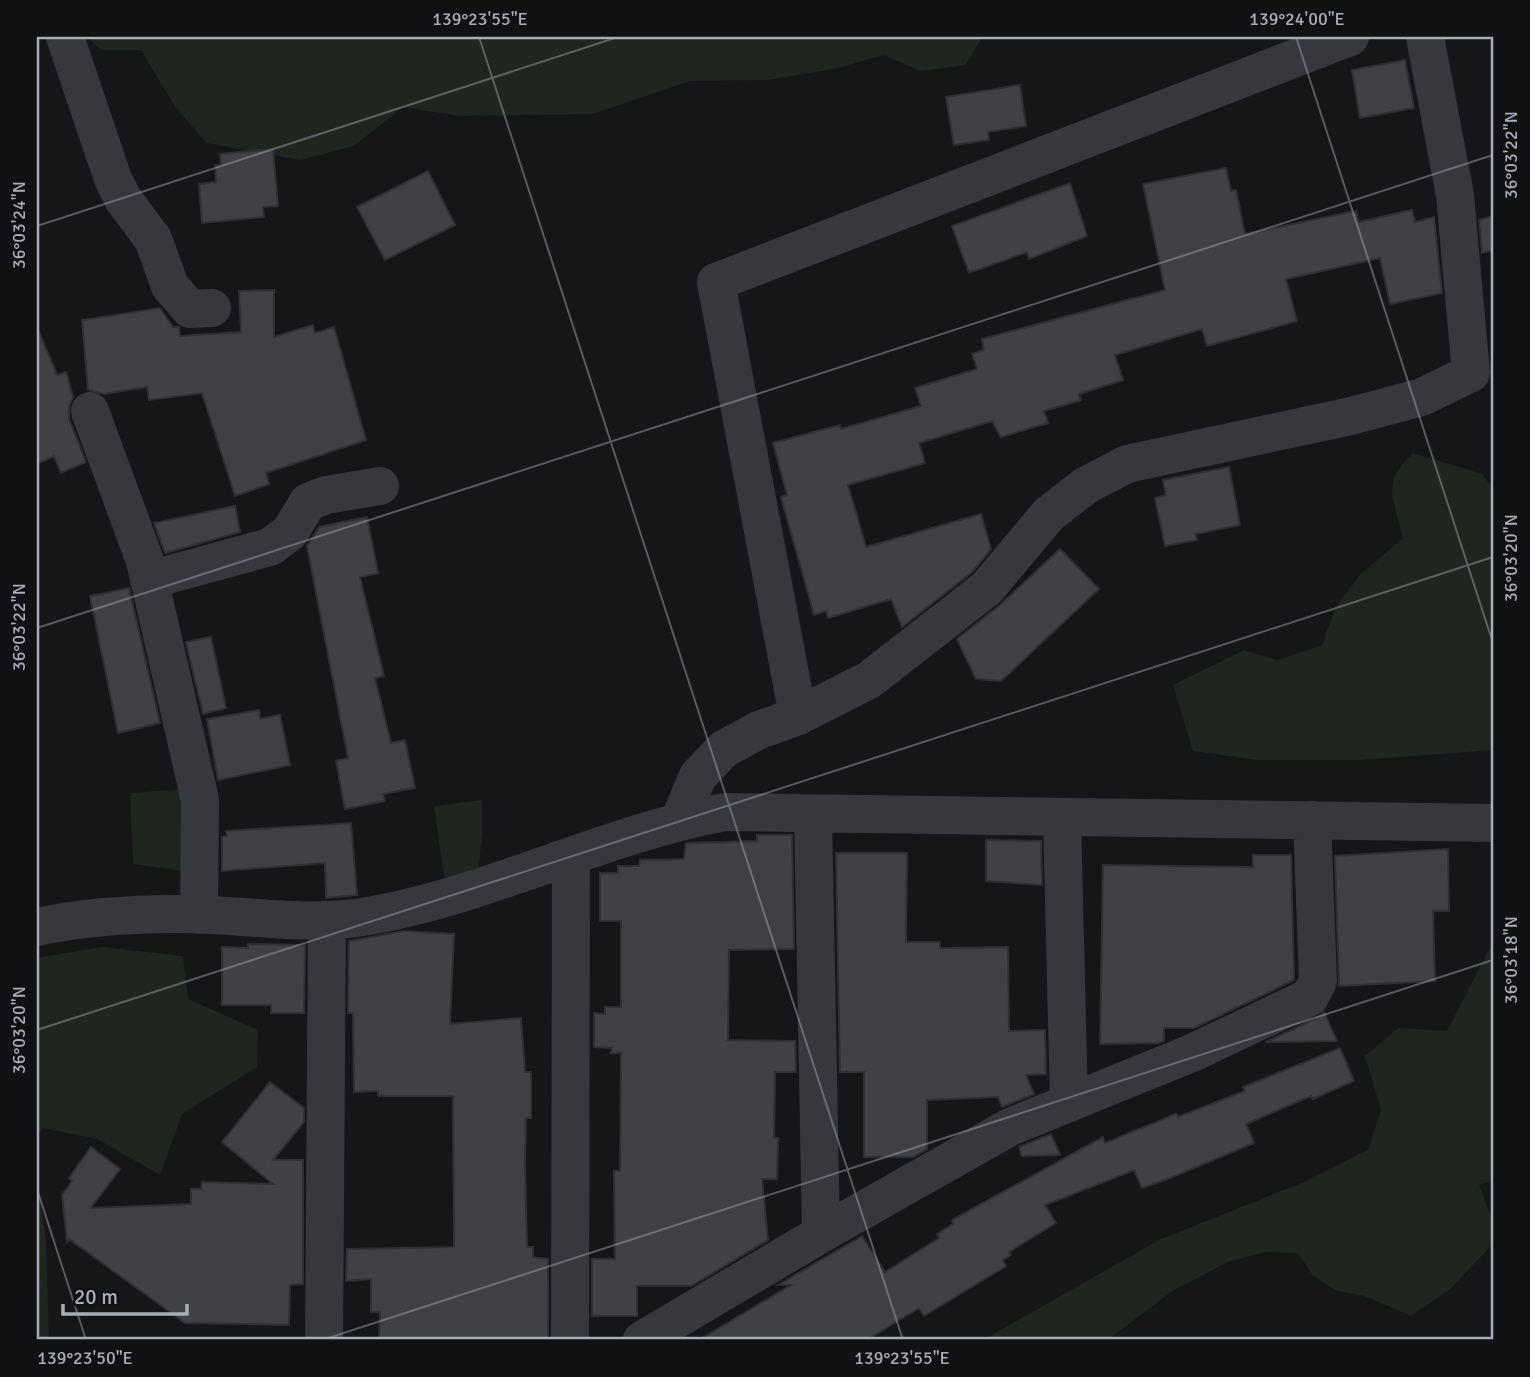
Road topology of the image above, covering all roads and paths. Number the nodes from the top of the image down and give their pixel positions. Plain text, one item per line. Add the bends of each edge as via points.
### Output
1 (65, 37) edge
2 (1350, 37) edge
3 (1425, 37) edge
4 (212, 308) dead end
5 (90, 411) dead end
6 (380, 485) dead end
7 (149, 580) junction
8 (798, 716) junction
9 (813, 813) junction
10 (1062, 817) junction
11 (1312, 820) junction
12 (679, 821) junction
13 (1493, 822) edge
14 (571, 856) junction
15 (199, 915) junction
16 (327, 922) junction
17 (37, 927) edge
18 (1069, 1102) junction
19 (821, 1234) junction
20 (324, 1340) edge
21 (570, 1340) edge
22 (642, 1340) edge

1 - 4 street via 123,200 153,239 170,286 190,309
2 - 8 street via 716,282
3 - 8 street via 1455,195 1471,373 1422,397 1387,407 1127,464 1085,486 1048,515 987,588 869,680
5 - 7 street via 118,480
6 - 7 street via 308,502 290,532 270,547
7 - 15 street via 200,800
8 - 12 street via 759,730 724,750 698,776
9 - 10 street
9 - 12 street via 725,812
9 - 19 street
10 - 11 street
10 - 18 street
11 - 13 street
11 - 18 street via 1318,981 1310,997 1192,1053
12 - 14 street
14 - 16 street via 427,903
14 - 21 street
15 - 16 street
15 - 17 street via 123,917
16 - 20 street
18 - 19 street via 1010,1128
19 - 22 street

